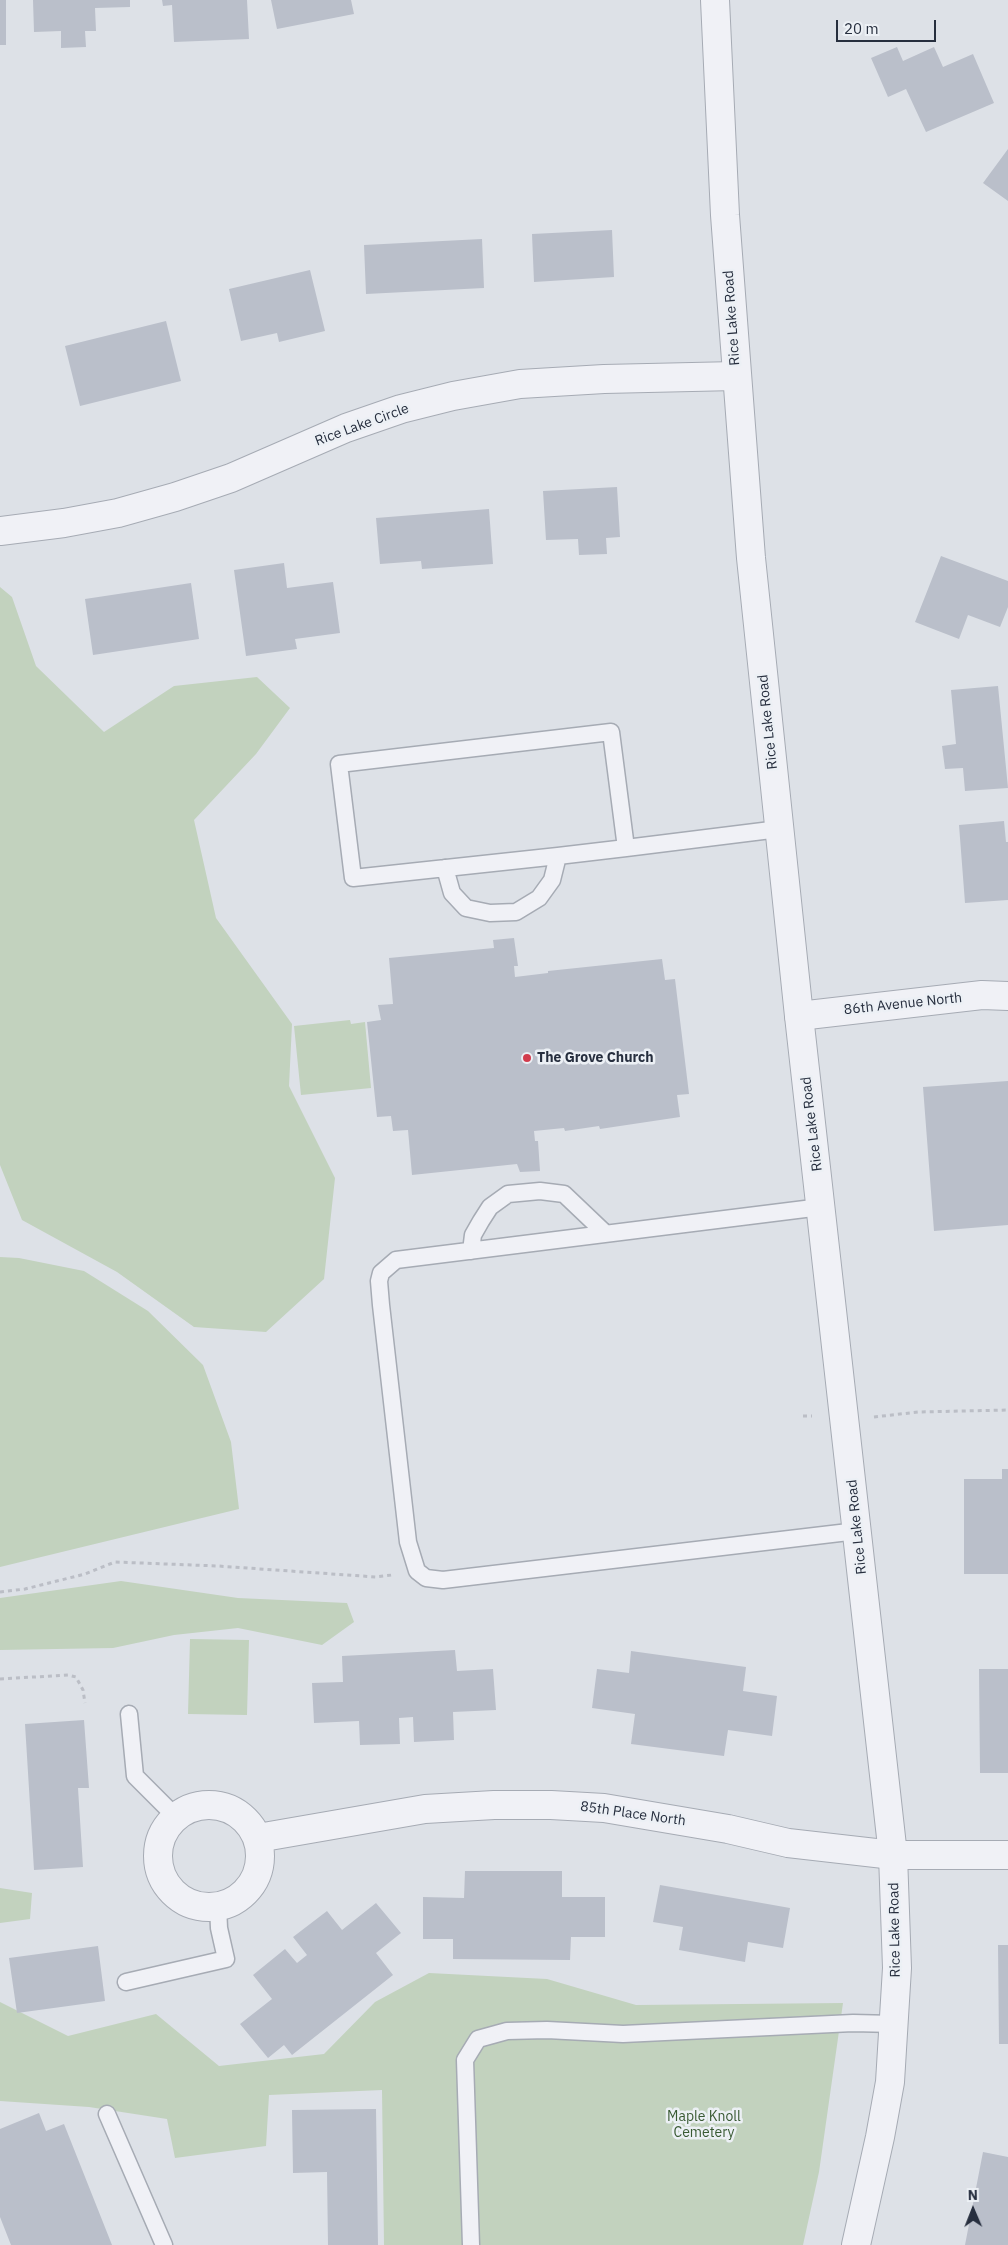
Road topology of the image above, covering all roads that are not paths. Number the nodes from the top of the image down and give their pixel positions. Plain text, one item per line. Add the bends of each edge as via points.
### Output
1 (716, 0) edge
2 (736, 376) junction
3 (0, 531) edge
4 (779, 829) junction
5 (626, 848) junction
6 (558, 856) junction
7 (445, 868) junction
8 (1008, 996) edge
9 (799, 1016) junction
10 (821, 1207) junction
11 (605, 1233) junction
12 (471, 1251) junction
13 (857, 1531) junction
14 (129, 1714) dead end
15 (176, 1817) junction
16 (258, 1838) junction
17 (893, 1855) junction
18 (1008, 1855) edge
19 (218, 1906) junction
20 (126, 1982) dead end
21 (894, 2024) junction
22 (107, 2114) dead end
23 (164, 2245) edge
24 (471, 2245) edge
25 (856, 2245) edge

1 - 2 street, Rice Lake Road
2 - 3 street, Rice Lake Circle via 520,384 453,396 400,409 346,428 231,478 175,497 118,513
2 - 4 street, Rice Lake Road
4 - 5 lane
4 - 9 street, Rice Lake Road
5 - 6 lane
5 - 7 lane via 611,732 339,764 353,878
6 - 7 lane
6 - 7 lane via 552,880 539,898 516,912 490,913 466,908 452,893
8 - 9 street, 86th Avenue North
9 - 10 street, Rice Lake Road
10 - 11 lane
10 - 13 street, Rice Lake Road
11 - 12 lane
11 - 12 lane via 564,1194 540,1191 508,1194 490,1207 473,1236
12 - 13 lane via 396,1260 381,1273 379,1281 408,1542 417,1571 426,1578 434,1581 509,1573
13 - 17 street, Rice Lake Road
14 - 15 lane via 135,1776
15 - 16 street via 184,1810 201,1805 218,1805 235,1811 249,1823
15 - 19 street via 161,1837 157,1855 160,1872 168,1887 180,1898 194,1905
16 - 17 street, 85th Place North via 425,1809 494,1804 551,1805 604,1808 728,1829 788,1843
16 - 19 street via 261,1854 259,1871 252,1885 240,1897
17 - 18 street, 85th Place North
17 - 21 street, Rice Lake Road via 897,1959
19 - 20 lane via 226,1959
21 - 24 lane via 853,2023 622,2034 507,2031 478,2039 465,2060
21 - 25 street, Rice Lake Road via 890,2082
22 - 23 lane

